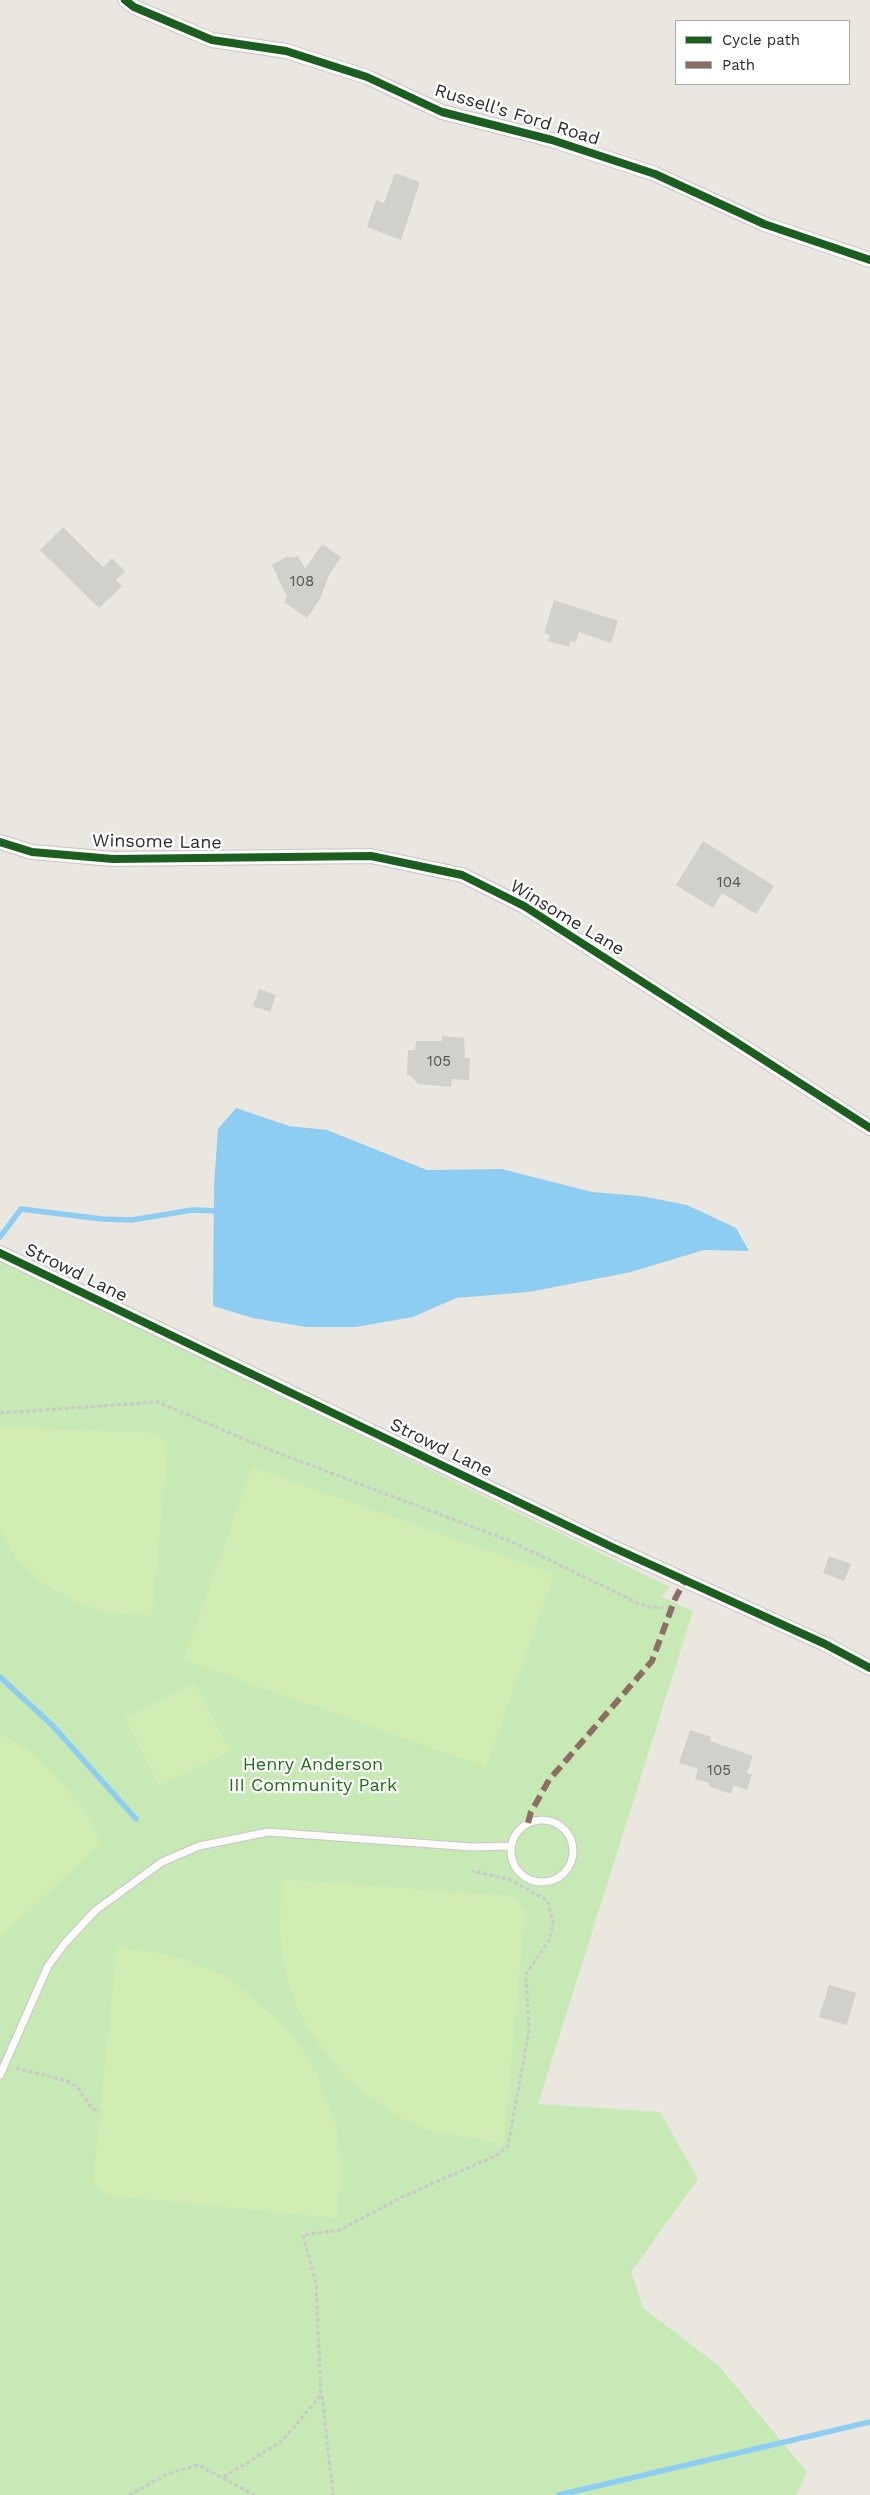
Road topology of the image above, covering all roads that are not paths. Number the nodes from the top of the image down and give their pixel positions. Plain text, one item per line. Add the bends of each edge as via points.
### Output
1 (125, 0) edge
2 (870, 260) edge
3 (0, 842) edge
4 (870, 1128) edge
5 (0, 1253) edge
6 (870, 1668) edge
7 (510, 1846) junction
8 (0, 2075) edge

1 - 2 street, Russell's Ford Road via 134,7 212,40 286,51 368,77 442,112 552,140 656,174 764,224
3 - 4 street, Winsome Lane via 32,852 113,859 371,856 462,875 524,906
5 - 6 street, Strowd Lane via 612,1548 825,1644
7 - 7 lane via 511,1858 521,1875 546,1882 564,1873 574,1852 566,1832 549,1820 528,1823 519,1829
7 - 8 lane via 472,1847 268,1832 199,1846 162,1862 96,1910 48,1966

